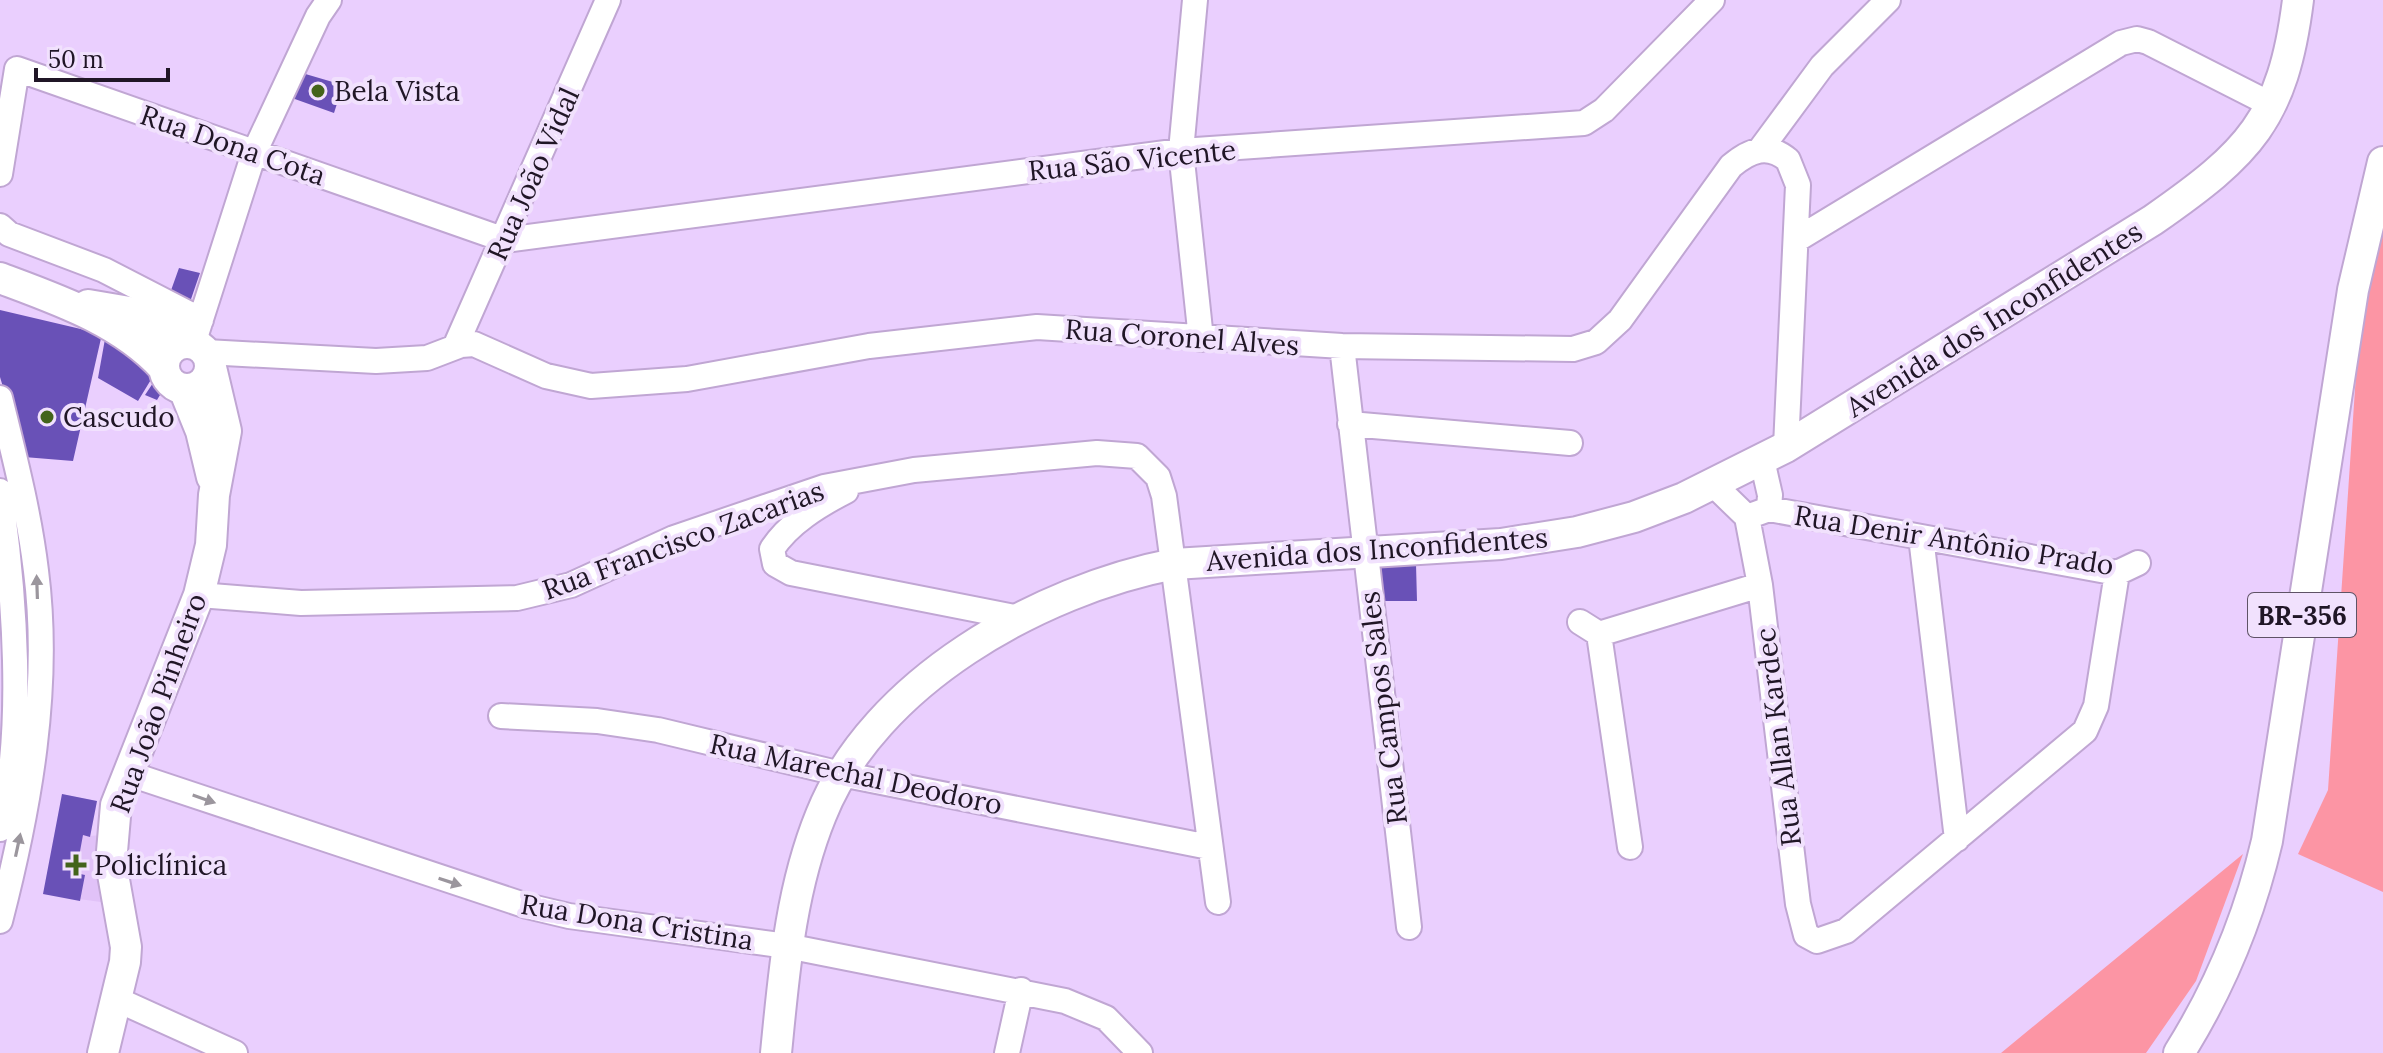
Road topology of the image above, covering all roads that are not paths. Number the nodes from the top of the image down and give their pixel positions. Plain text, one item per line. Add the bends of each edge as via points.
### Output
1 (329, 0) edge
2 (608, 0) edge
3 (1195, 0) edge
4 (1712, 0) edge
5 (1888, 0) edge
6 (2298, 0) edge
7 (2272, 105) junction
8 (1760, 150) junction
9 (1181, 151) junction
10 (254, 153) junction
11 (2383, 162) edge
12 (0, 174) edge
13 (0, 226) edge
14 (505, 240) junction
15 (1796, 240) junction
16 (0, 278) edge
17 (70, 304) junction
18 (1201, 339) junction
19 (202, 344) junction
20 (1342, 346) junction
21 (455, 347) junction
22 (174, 379) junction
23 (0, 398) edge
24 (1350, 424) junction
25 (1570, 443) dead end
26 (1774, 454) junction
27 (873, 476) junction
28 (1713, 484) junction
29 (0, 491) edge
30 (214, 495) junction
31 (1758, 513) junction
32 (1921, 537) junction
33 (1365, 552) junction
34 (1174, 564) junction
35 (1760, 585) junction
36 (199, 595) junction
37 (1024, 619) junction
38 (501, 716) dead end
39 (130, 774) junction
40 (841, 774) junction
41 (0, 829) edge
42 (1957, 839) junction
43 (1209, 847) junction
44 (1630, 847) dead end
45 (1218, 902) dead end
46 (0, 921) edge
47 (1409, 927) dead end
48 (787, 946) junction
49 (1021, 990) junction
50 (116, 1009) junction
51 (103, 1053) edge
52 (114, 1053) edge
53 (235, 1053) edge
54 (776, 1053) edge
55 (1007, 1053) edge
56 (1140, 1053) edge
57 (2179, 1053) edge

1 - 10 street
2 - 14 street, Rua João Vidal
3 - 9 street
4 - 9 street, Rua São Vicente via 1604,110 1584,123
5 - 8 street via 1822,66
6 - 7 main road, Avenida dos Inconfidentes via 2292,50
7 - 15 street via 2148,42 2121,43
7 - 26 main road, Avenida dos Inconfidentes via 2246,146 2214,178
8 - 15 street via 1778,151 1795,170
8 - 20 street, Rua Coronel Alves via 1731,166 1620,320 1589,345
9 - 14 street, Rua São Vicente
9 - 18 street
10 - 12 street, Rua Dona Cota via 17,69
10 - 14 street, Rua Dona Cota
10 - 19 street
11 - 57 main road, BR-356 via 2353,290 2267,841 2255,892 2228,963
13 - 19 street via 130,282
14 - 21 street, Rua João Vidal
15 - 26 street
16 - 17 main road
17 - 19 main road via 135,313
17 - 22 main road via 132,338
18 - 20 street, Rua Coronel Alves
18 - 21 street, Rua Coronel Alves via 1037,327 869,346 687,379 591,386 546,376 481,345
19 - 21 street, Rua Coronel Alves via 376,361 427,358
19 - 22 main road via 205,381
19 - 30 main road via 226,431
20 - 24 street, Rua Campos Sales
22 - 30 main road via 207,452
46 -> 23 street via 38,727 37,574
24 - 25 street
24 - 33 street, Rua Campos Sales
26 - 28 main road, Avenida dos Inconfidentes
26 - 31 street, Rua Allan Kardec via 1770,495
27 - 34 street, Rua Francisco Zacarias via 1097,453 1137,456 1158,477
27 - 36 street, Rua Francisco Zacarias via 773,502 674,538 571,585 525,596 301,603
27 - 37 street via 792,527 772,549 775,564 791,573
28 - 31 street
28 - 33 main road, Avenida dos Inconfidentes via 1634,517 1577,532 1501,544
29 - 41 street via 13,644 13,729
30 - 36 main road, Rua João Pinheiro via 211,545
31 - 32 street, Rua Denir Antônio Prado
31 - 35 street, Rua Allan Kardec
32 - 42 street
32 - 42 street, Rua Denir Antônio Prado via 2128,568 2091,720 2076,740
33 - 34 main road, Avenida dos Inconfidentes
33 - 47 street, Rua Campos Sales
34 - 37 main road, Avenida dos Inconfidentes via 1103,582
34 - 43 street, Rua Francisco Zacarias
35 - 42 street, Rua Allan Kardec via 1802,925 1811,940 1825,941 1846,931
35 - 44 street via 1589,628
36 - 39 main road, Rua João Pinheiro
37 - 40 main road, Avenida dos Inconfidentes via 948,663 897,705
38 - 40 street, Rua Marechal Deodoro via 658,730
39 -> 48 street, Rua Dona Cristina via 527,906
39 - 50 main road, Rua João Pinheiro via 116,805 112,836 114,886 126,947
40 - 43 street, Rua Marechal Deodoro
40 - 48 main road, Avenida dos Inconfidentes via 820,815
43 - 45 street, Rua Francisco Zacarias
48 - 49 street, Rua Dona Cristina
48 - 54 main road, Avenida dos Inconfidentes
49 - 55 street
49 - 56 street, Rua Dona Cristina via 1098,1013
50 - 51 main road, Rua João Pinheiro
50 - 52 main road
50 - 53 street

